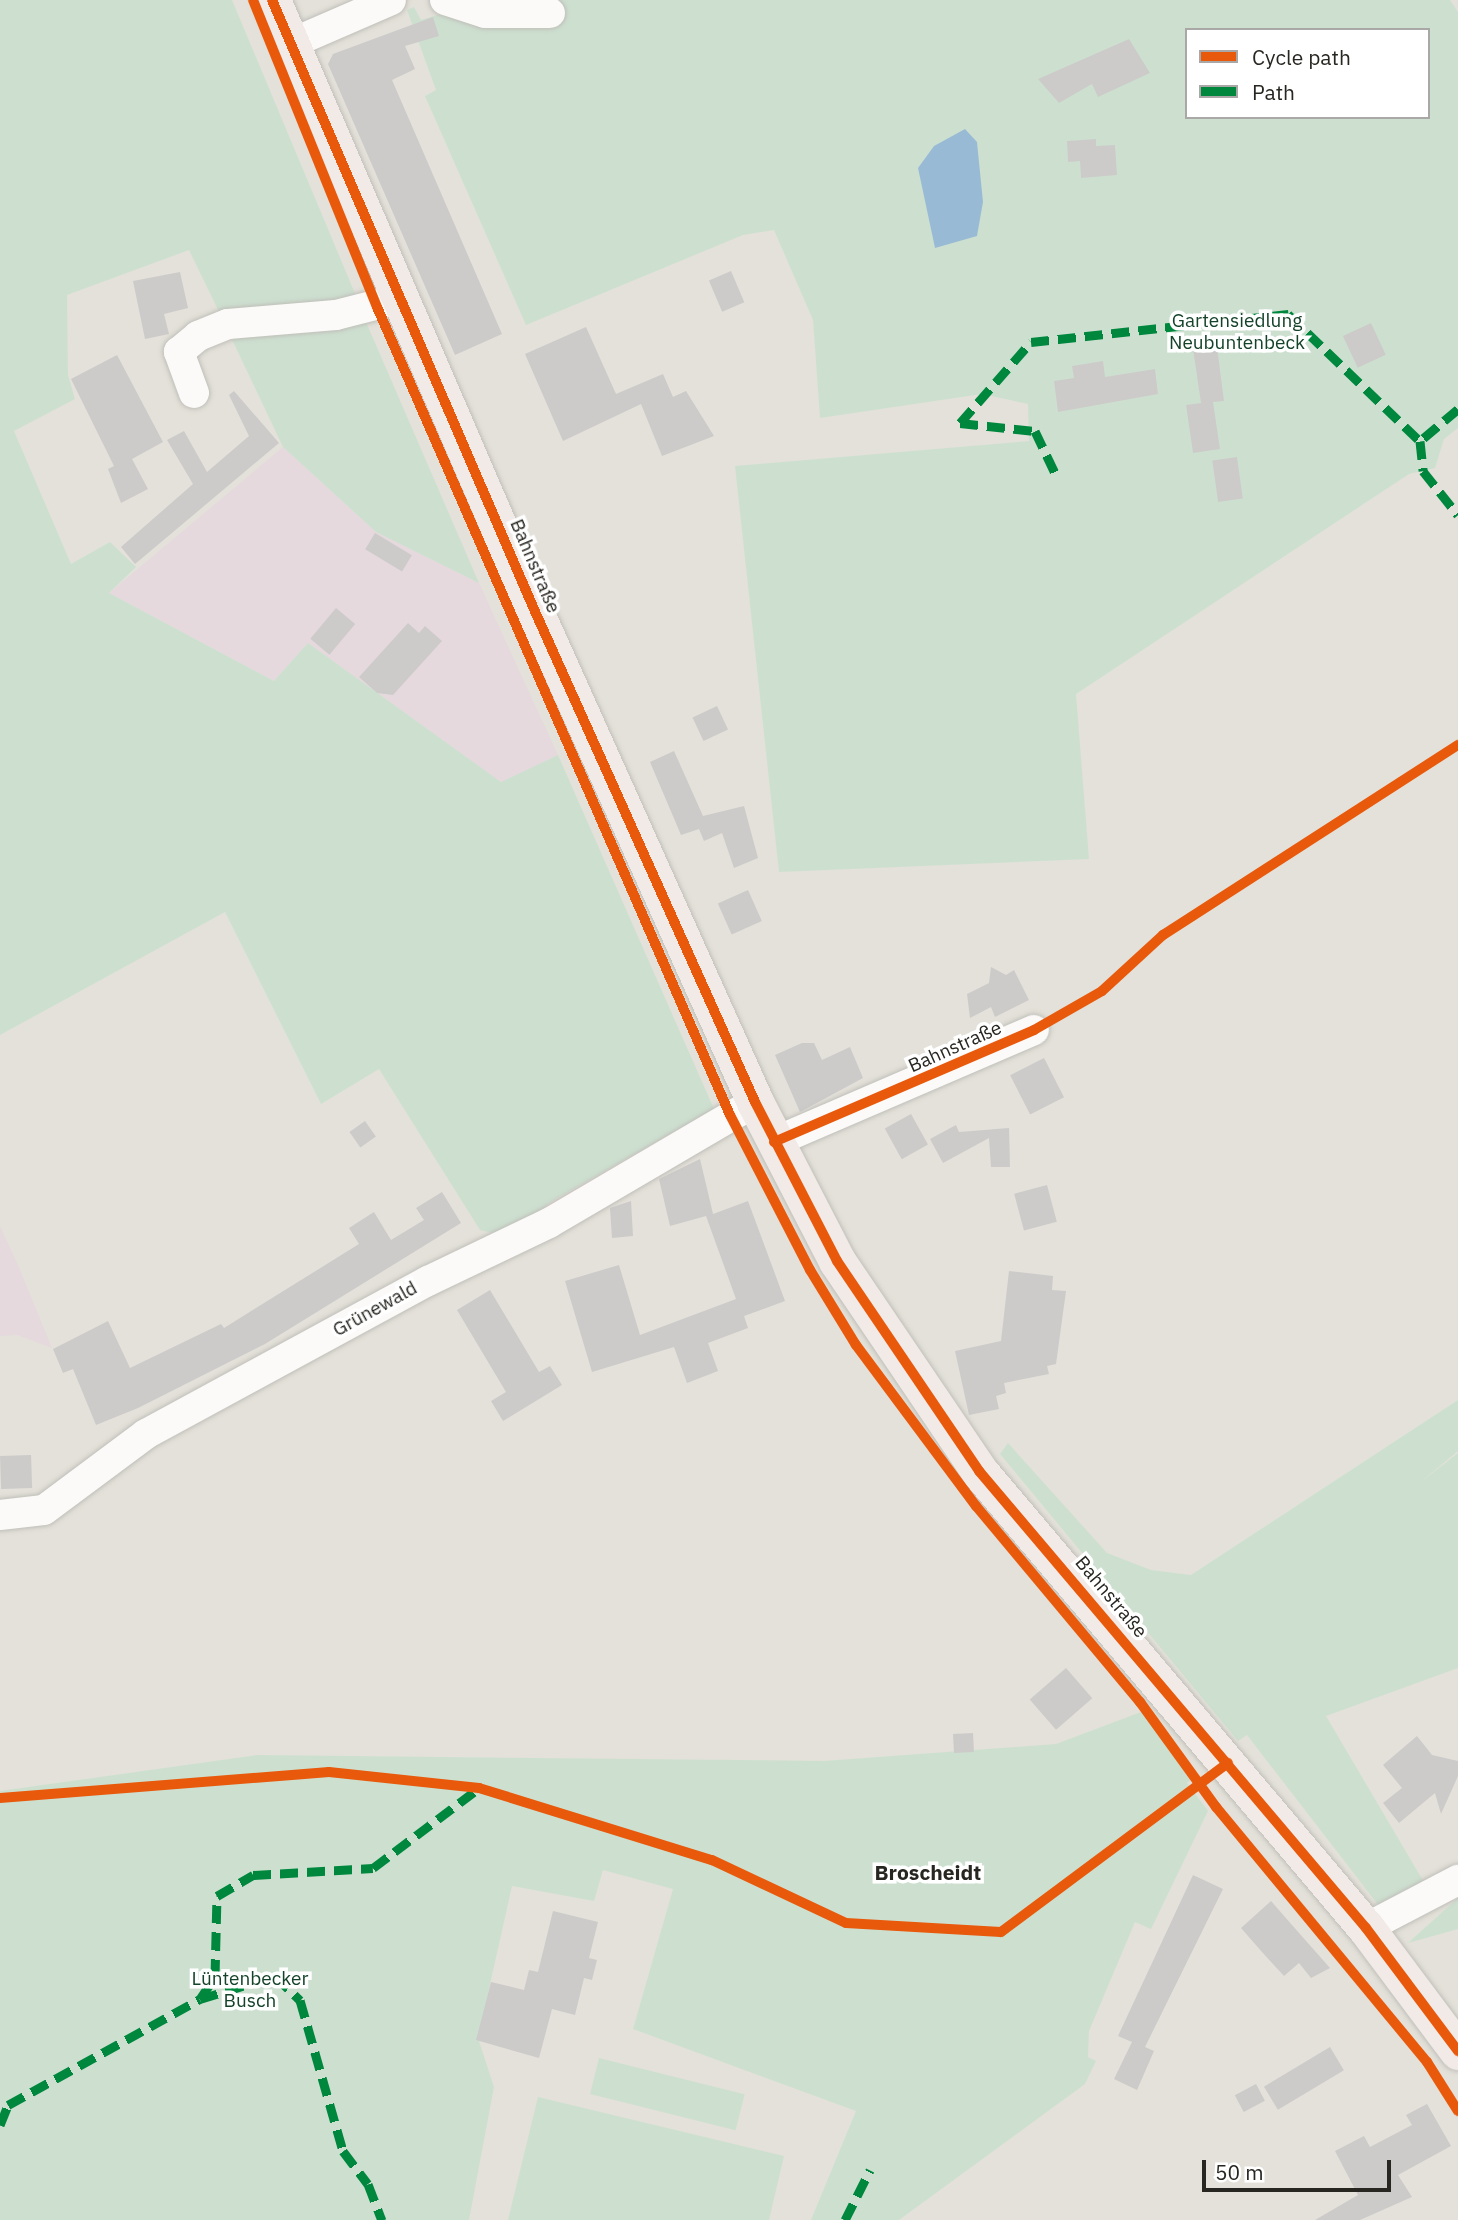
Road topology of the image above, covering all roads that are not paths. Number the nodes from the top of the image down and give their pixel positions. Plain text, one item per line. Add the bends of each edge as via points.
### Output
1 (272, 0) edge
2 (391, 0) edge
3 (446, 0) edge
4 (550, 13) dead end
5 (290, 44) junction
6 (399, 299) junction
7 (194, 393) dead end
8 (1034, 1030) dead end
9 (755, 1102) junction
10 (774, 1142) junction
11 (0, 1516) edge
12 (1458, 1880) edge
13 (1366, 1928) junction
14 (1458, 2051) edge

1 - 5 main road, Bahnstraße
2 - 5 street
3 - 4 street via 485,13
5 - 6 main road, Bahnstraße
6 - 7 street via 336,316 228,324 198,336 179,352
6 - 9 main road, Bahnstraße
8 - 10 street, Bahnstraße
9 - 10 main road, Bahnstraße
9 - 11 street, Grünewald via 549,1223 428,1281 146,1434 44,1510
10 - 13 main road, Bahnstraße via 860,1300 928,1403
12 - 13 street
13 - 14 main road, Bahnstraße

